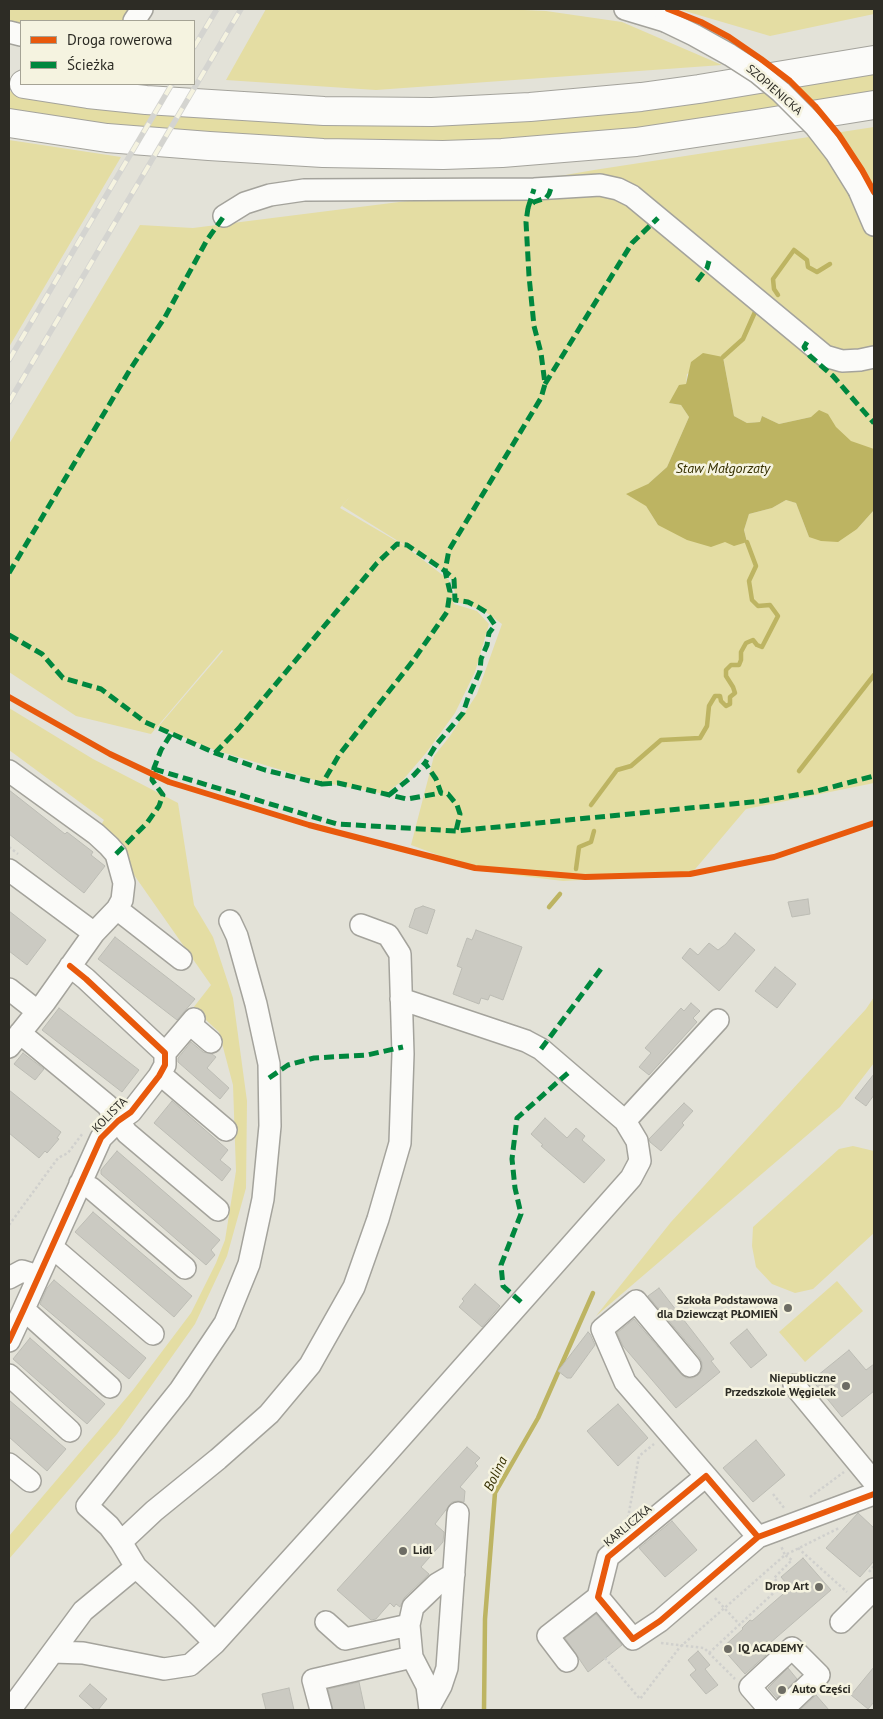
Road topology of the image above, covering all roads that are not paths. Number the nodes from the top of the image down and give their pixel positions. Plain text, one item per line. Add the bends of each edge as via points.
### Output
1 (142, 9) edge
2 (625, 9) edge
3 (135, 20) edge
4 (874, 60) edge
5 (29, 85) edge
6 (874, 105) edge
7 (9, 123) edge
8 (224, 216) dead end
9 (874, 225) edge
10 (874, 357) edge
11 (9, 771) edge
12 (9, 870) edge
13 (117, 909) junction
14 (230, 922) dead end
15 (361, 925) dead end
16 (94, 933) junction
17 (181, 958) dead end
18 (70, 966) junction
19 (9, 989) edge
20 (401, 999) junction
21 (37, 1011) junction
22 (718, 1020) dead end
23 (15, 1040) edge
24 (211, 1042) dead end
25 (165, 1053) junction
26 (159, 1076) junction
27 (118, 1121) junction
28 (625, 1121) junction
29 (226, 1130) dead end
30 (80, 1183) junction
31 (218, 1210) dead end
32 (51, 1249) junction
33 (185, 1268) dead end
34 (38, 1276) junction
35 (9, 1278) edge
36 (23, 1311) junction
37 (153, 1334) dead end
38 (9, 1341) edge
39 (690, 1366) dead end
40 (9, 1375) edge
41 (794, 1385) dead end
42 (110, 1387) dead end
43 (70, 1431) dead end
44 (9, 1464) edge
45 (706, 1476) junction
46 (30, 1481) dead end
47 (874, 1482) edge
48 (874, 1494) edge
49 (458, 1513) dead end
50 (766, 1534) junction
51 (121, 1542) junction
52 (136, 1567) junction
53 (454, 1574) junction
54 (871, 1581) edge
55 (598, 1597) junction
56 (326, 1622) dead end
57 (841, 1622) dead end
58 (409, 1626) junction
59 (215, 1643) junction
60 (53, 1652) junction
61 (412, 1657) junction
62 (567, 1661) dead end
63 (430, 1707) edge
64 (10, 1710) edge
65 (321, 1710) edge
66 (770, 1710) edge
67 (782, 1710) edge

1 - 3 street
2 - 9 street, SZOPIENICKA, bridge via 665,21 694,35 758,73 780,92 815,126 836,153 859,190
4 - 5 highway via 642,96 432,112 324,111 146,100
6 - 7 highway via 636,142 443,155 265,150 107,138
8 - 10 street via 245,203 304,190 600,185 632,196 825,356 842,361
11 - 13 street, KOLISTA via 96,834 116,854 124,883
12 - 16 street
13 - 16 street, KOLISTA
13 - 17 street
14 - 51 street via 256,1004 268,1064 270,1126 263,1199 249,1264 225,1323 180,1390 87,1506
15 - 20 street via 388,936 400,954
16 - 18 street, KOLISTA
18 - 21 street, KOLISTA
18 - 25 street
19 - 21 street
20 - 28 street via 541,1049
20 - 51 street via 400,1143 354,1287 310,1365 268,1414
21 - 23 street, KOLISTA
22 - 28 street
23 - 27 street, KOLISTA via 108,1105
24 - 25 street, KOLISTA via 192,1022
25 - 26 street, KOLISTA
26 - 27 street, KOLISTA via 131,1112
26 - 29 street
27 - 30 street, KOLISTA via 101,1138
27 - 31 street via 127,1133
28 - 59 street via 638,1141 640,1161 631,1178
30 - 32 street, KOLISTA
30 - 33 street via 91,1188
32 - 34 street, KOLISTA
32 - 37 street
34 - 35 street via 22,1271
34 - 36 street, KOLISTA
36 - 38 street, KOLISTA
36 - 42 street
39 - 45 street via 636,1302 602,1330 625,1382
40 - 43 street
41 - 47 street
44 - 46 street
45 - 50 street
45 - 55 street, KARLICZKA via 608,1557
48 - 50 street
49 - 53 street
50 - 55 street via 660,1621 633,1639
51 - 52 street
52 - 59 street
52 - 60 street via 82,1610
53 - 58 street via 437,1584 413,1607
53 - 63 street via 447,1668
54 - 57 street
55 - 62 street via 548,1636
56 - 58 street via 345,1639
58 - 61 street
59 - 60 street via 190,1665 164,1669 83,1653
60 - 64 street
61 - 63 street via 427,1686
61 - 65 street via 313,1680
66 - 67 street via 750,1687 792,1648 819,1676

